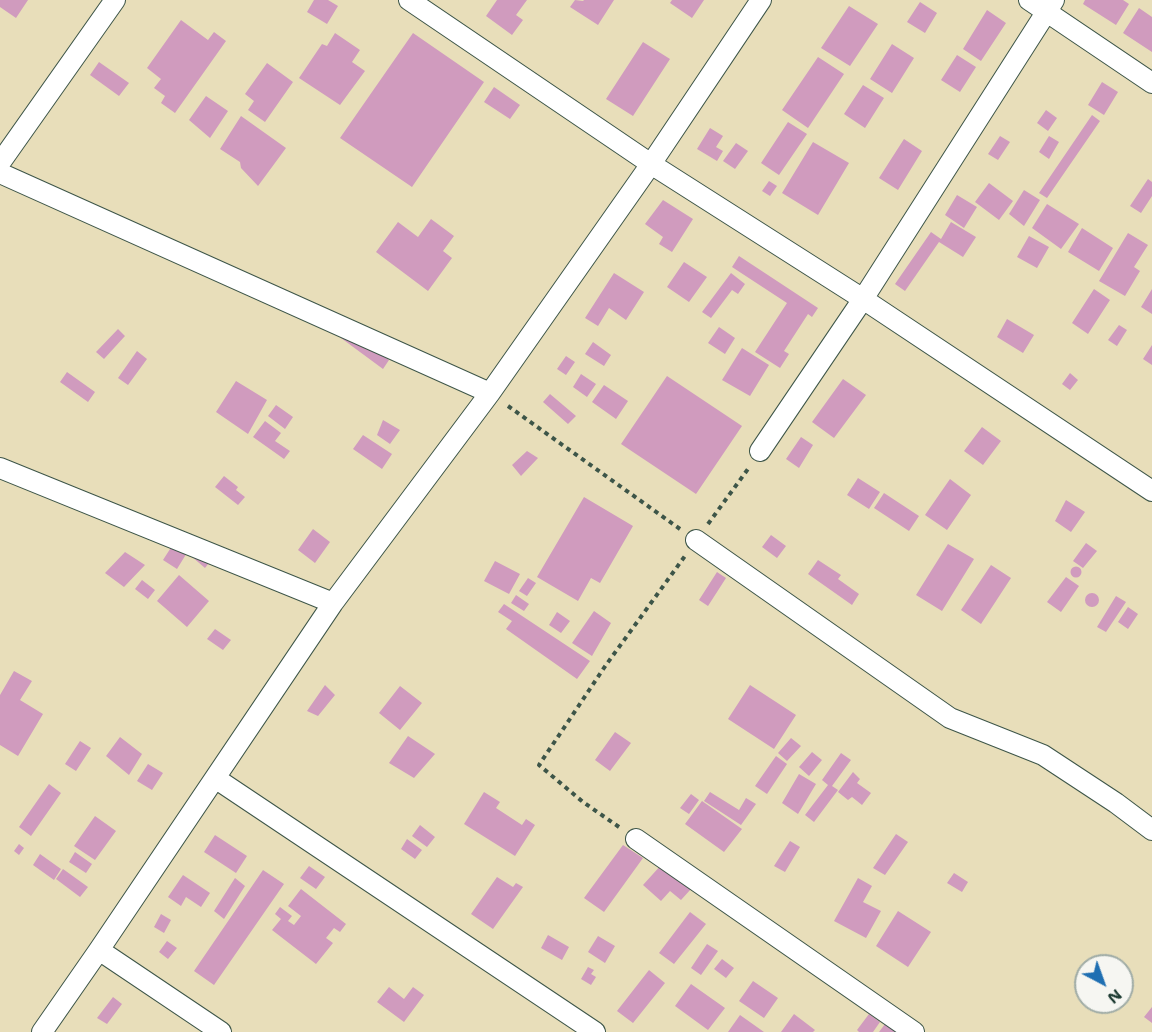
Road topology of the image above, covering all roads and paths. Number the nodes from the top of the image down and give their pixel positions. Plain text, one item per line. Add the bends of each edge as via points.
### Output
1 (115, 0) edge
2 (409, 0) edge
3 (761, 0) edge
4 (1029, 0) edge
5 (1050, 6) edge
6 (1152, 83) edge
7 (0, 163) edge
8 (651, 164) junction
9 (0, 173) edge
10 (863, 299) junction
11 (490, 393) junction
12 (760, 451) joint
13 (0, 468) edge
14 (1152, 491) edge
15 (696, 540) junction
16 (333, 603) junction
17 (214, 778) junction
18 (1152, 830) edge
19 (636, 839) joint
20 (99, 950) junction
21 (42, 1032) edge
22 (221, 1032) edge
23 (595, 1032) edge
24 (914, 1032) edge

1 - 7 street
2 - 8 street
3 - 8 street
4 - 5 street
5 - 6 street
5 - 10 street
8 - 10 street
8 - 11 street
9 - 11 street
10 - 12 street
10 - 14 street
11 - 15 path
11 - 16 street
12 - 15 path
13 - 16 street
15 - 18 street via 950,718 1043,755
15 - 19 path via 539,765
16 - 17 street
17 - 20 street
17 - 23 street
19 - 24 street
20 - 21 street
20 - 22 street

